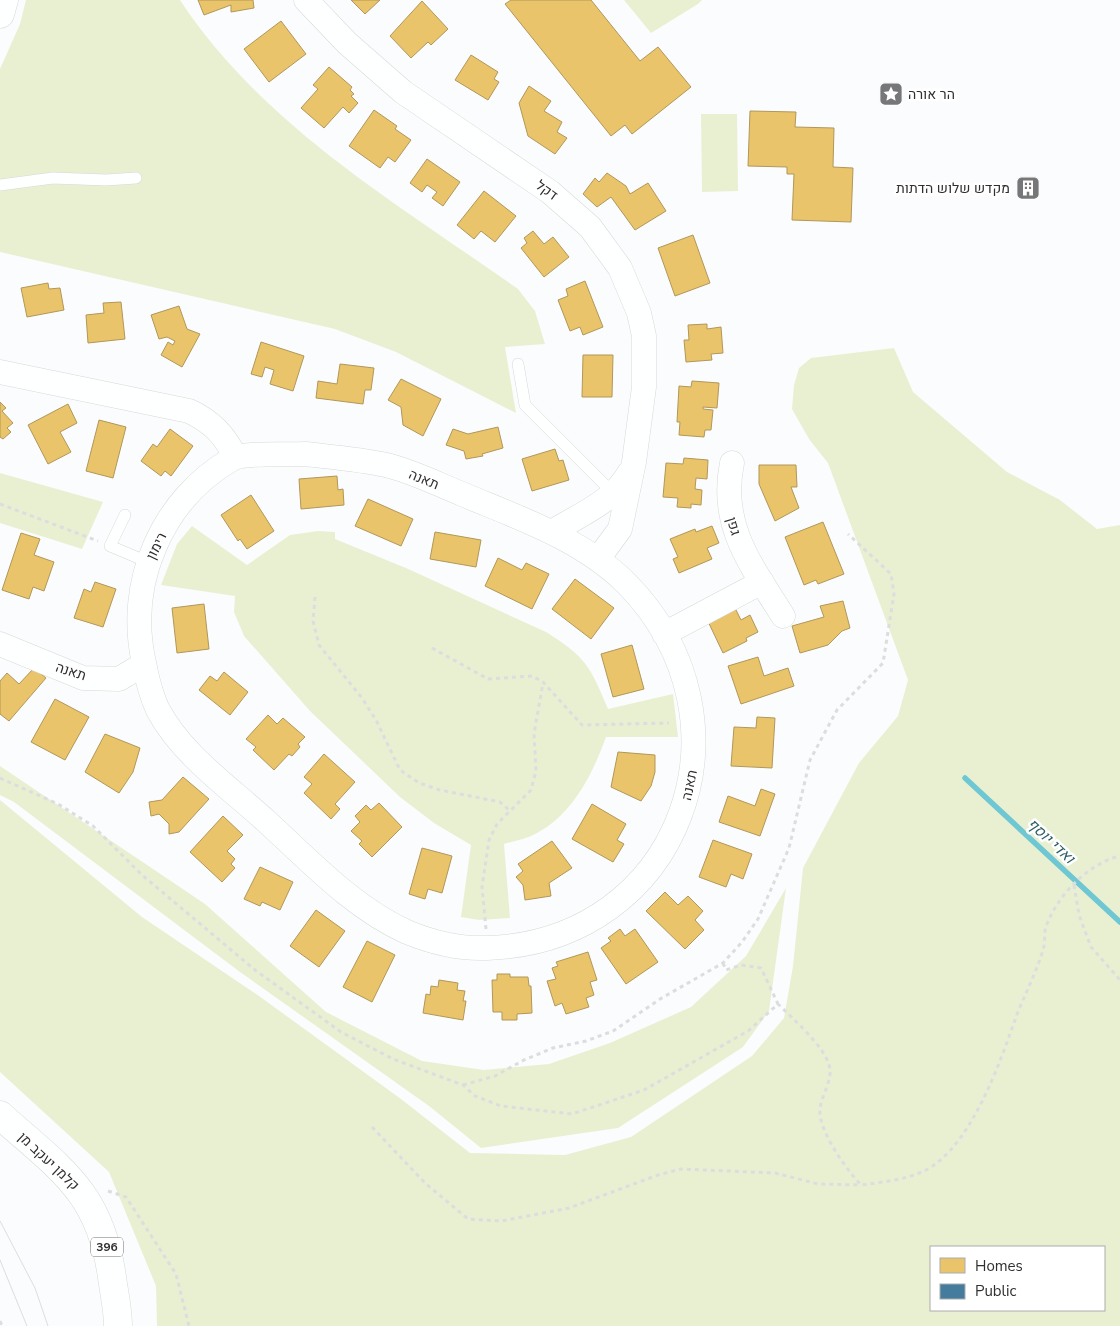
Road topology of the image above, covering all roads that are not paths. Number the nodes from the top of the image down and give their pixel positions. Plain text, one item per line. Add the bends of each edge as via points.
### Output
1 (306, 0) edge
2 (136, 178) dead end
3 (0, 185) edge
4 (518, 364) dead end
5 (0, 372) edge
6 (235, 457) junction
7 (732, 463) dead end
8 (619, 497) junction
9 (125, 514) dead end
10 (552, 532) junction
11 (598, 560) junction
12 (148, 562) junction
13 (762, 582) junction
14 (783, 616) dead end
15 (664, 634) junction
16 (0, 644) edge
17 (144, 664) junction
18 (0, 1115) edge
19 (118, 1326) edge

1 - 8 street, דקל via 347,43 403,92 550,192 590,227 607,247 631,290 644,336 644,387 634,465
2 - 3 lane via 52,178
4 - 8 lane via 525,405
5 - 6 street via 190,411 217,429
6 - 10 street, תאנה via 304,454 390,466
6 - 12 street, רימון via 187,497 169,520
7 - 13 street, גפן via 728,493 732,520 738,539
8 - 10 street
8 - 11 street, דקל via 620,529
9 - 12 lane via 110,546
10 - 11 street, תאנה
11 - 15 street, תאנה via 626,583
12 - 17 street, רימון via 138,610
13 - 14 street, גפן
13 - 15 street
15 - 17 street, תאנה via 681,670 690,702 694,736 693,770 685,805 671,838 649,870 607,907 573,928 542,940 510,947 442,943 406,932 372,912 337,885 181,743 157,707
16 - 17 street, תאנה via 82,678 118,679
18 - 19 main road, קלמן יעקב מן / 396 via 83,1193 103,1231 109,1253

